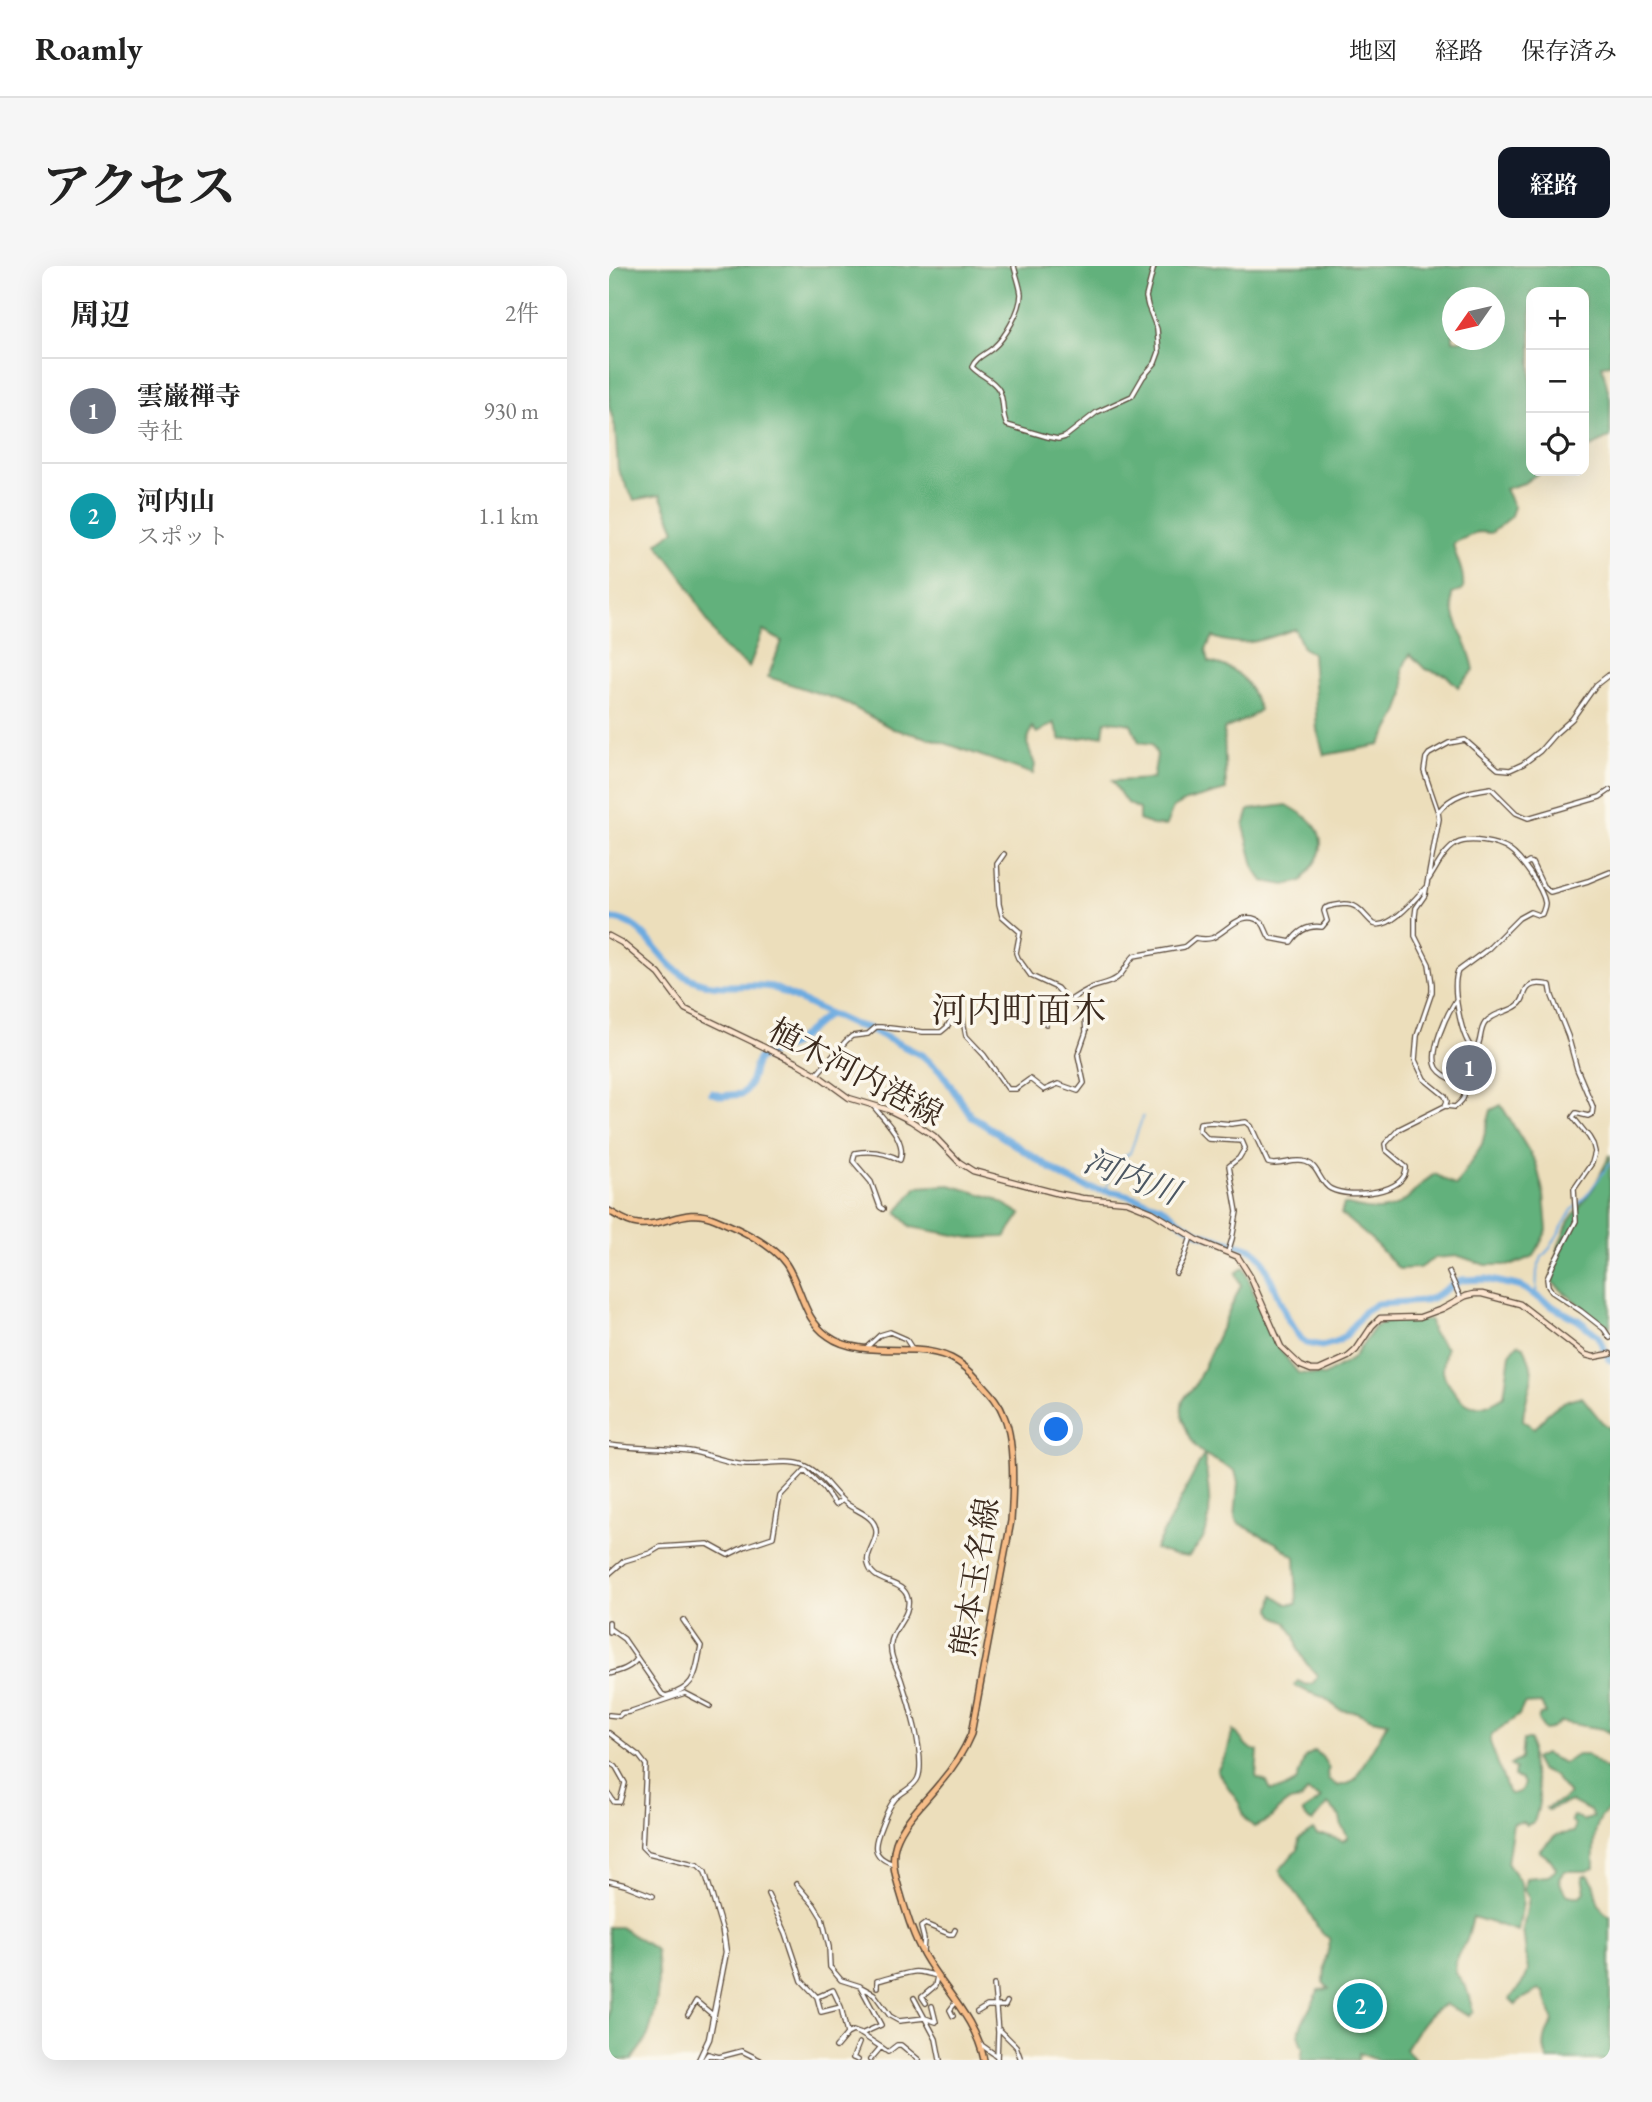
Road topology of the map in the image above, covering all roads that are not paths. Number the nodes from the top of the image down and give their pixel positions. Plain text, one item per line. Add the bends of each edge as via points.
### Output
1 (1014, 266) edge
2 (1154, 266) edge
3 (1610, 674) edge
4 (1610, 790) edge
5 (1438, 812) junction
6 (1004, 854) dead end
7 (1524, 865) junction
8 (1610, 872) edge
9 (1428, 883) junction
10 (609, 936) edge
11 (1070, 1000) junction
12 (1457, 1000) junction
13 (1045, 1024) dead end
14 (816, 1074) junction
15 (1445, 1106) junction
16 (874, 1107) junction
17 (883, 1209) dead end
18 (609, 1210) edge
19 (1191, 1237) junction
20 (1229, 1249) junction
21 (1449, 1272) dead end
22 (1176, 1273) dead end
23 (1461, 1299) junction
24 (1610, 1338) edge
25 (866, 1348) junction
26 (913, 1350) junction
27 (1609, 1354) edge
28 (609, 1445) edge
29 (842, 1500) junction
30 (609, 1574) edge
31 (683, 1620) dead end
32 (609, 1622) edge
33 (610, 1630) edge
34 (638, 1659) junction
35 (609, 1674) edge
36 (710, 1706) dead end
37 (609, 1715) edge
38 (609, 1733) edge
39 (609, 1762) edge
40 (609, 1794) edge
41 (894, 1864) junction
42 (609, 1881) edge
43 (796, 1884) dead end
44 (768, 1894) dead end
45 (653, 1896) dead end
46 (955, 1930) dead end
47 (723, 1932) joint
48 (922, 1953) junction
49 (937, 1976) junction
50 (994, 1985) dead end
51 (860, 1986) junction
52 (877, 1987) dead end
53 (817, 1997) junction
54 (914, 1998) dead end
55 (956, 2002) junction
56 (1007, 2002) dead end
57 (926, 2003) dead end
58 (932, 2006) dead end
59 (995, 2006) junction
60 (841, 2007) junction
61 (977, 2012) dead end
62 (688, 2015) dead end
63 (713, 2016) junction
64 (953, 2016) dead end
65 (925, 2018) junction
66 (998, 2032) junction
67 (847, 2034) junction
68 (861, 2034) junction
69 (859, 2043) dead end
70 (980, 2044) junction
71 (836, 2047) dead end
72 (881, 2048) junction
73 (997, 2058) edge
74 (701, 2060) edge
75 (760, 2060) edge
76 (858, 2060) edge
77 (870, 2060) edge
78 (919, 2060) edge
79 (940, 2060) edge
80 (984, 2060) edge
81 (1021, 2060) edge

1 - 2 street via 1019,304 1005,334 972,367 1001,392 1007,425 1058,439 1097,412 1132,396 1155,363 1160,345 1146,297
3 - 5 street via 1531,760 1510,770 1498,769 1465,740 1429,754 1424,771
4 - 5 street via 1528,818 1516,813 1491,788 1471,790
5 - 9 street
6 - 11 street via 997,864 999,904 1002,916 1020,932 1018,958 1031,976
7 - 8 street via 1532,863 1550,892
7 - 9 street via 1499,845 1459,842
7 - 12 street via 1545,902 1542,914 1530,912 1519,918 1489,949 1458,971
9 - 11 street via 1383,926 1351,904 1331,905 1325,908 1328,921 1322,927 1301,931 1291,943 1270,937 1261,922 1240,919 1213,937 1134,957 1118,977
9 - 15 street via 1416,908 1415,936 1429,964 1432,992 1417,1036 1415,1060 1424,1079 1445,1096
10 - 14 main road, 植木河内港線 via 659,974 685,1009
11 - 13 street via 1046,1014
11 - 14 street via 1085,1017 1086,1032 1078,1055 1084,1083 1078,1091 1058,1084 1044,1090 1030,1079 1016,1089 1009,1088 966,1036 959,1009 941,1032 876,1027 868,1034 852,1036
12 - 15 street via 1434,1053 1435,1066 1442,1075 1460,1083 1465,1099 1455,1107
12 - 24 street via 1467,1041 1476,1049 1482,1028 1493,1015 1522,1003 1530,986 1550,985 1593,1107 1592,1114 1573,1117 1595,1152 1574,1189 1576,1221 1553,1265 1548,1286
14 - 16 main road, 植木河内港線 via 849,1098
15 - 20 street via 1399,1129 1385,1144 1406,1167 1402,1181 1361,1195 1330,1189 1314,1166 1303,1161 1268,1163 1247,1122 1200,1123 1202,1136 1242,1141 1245,1148 1229,1166 1237,1212
16 - 17 street via 896,1134 900,1160 874,1151 855,1153 853,1161 871,1182
16 - 19 main road, 植木河内港線 via 925,1129 973,1171 1056,1193 1127,1202
18 - 25 main road, 熊本玉名線 via 638,1224 701,1214 741,1232 785,1261 821,1332 845,1345
19 - 20 main road, 植木河内港線
19 - 22 street
20 - 23 main road, 植木河内港線 via 1244,1265 1281,1347 1311,1370 1348,1357 1380,1318 1420,1317
21 - 23 street
23 - 27 main road, 植木河内港線 via 1474,1294 1520,1304 1586,1355
25 - 26 main road, 熊本玉名線
25 - 26 street via 890,1332 906,1339
26 - 41 main road, 熊本玉名線 via 941,1353 959,1362 998,1403 1010,1439 1013,1496 971,1734 962,1754 902,1830
28 - 29 street via 689,1451 745,1464 799,1464 813,1470
29 - 30 street via 835,1505 805,1470 780,1496 773,1536 728,1555 708,1544 660,1547 624,1561
29 - 41 street via 875,1524 867,1563 873,1575 901,1588 908,1598 891,1651 913,1718 920,1769 917,1781 888,1809 876,1837 877,1854
31 - 34 street via 701,1646 695,1673 684,1690 662,1694
32 - 33 street
33 - 34 street via 624,1639
34 - 35 street
36 - 37 street via 685,1693 619,1716
38 - 47 street via 646,1765 642,1846 648,1853 705,1872
39 - 40 street via 625,1783 620,1802 614,1802
41 - 48 main road, 熊本玉名線
42 - 45 street
43 - 51 street via 821,1918 830,1967 841,1980
44 - 53 street via 802,1981
46 - 48 street via 949,1934 925,1924 921,1927
47 - 63 street via 726,1952
48 - 49 main road, 熊本玉名線
49 - 52 street via 912,1972 877,1981
49 - 55 main road, 熊本玉名線
49 - 57 street via 935,1986 922,1997
50 - 59 street
51 - 65 street via 899,2021
51 - 68 street via 881,2025
53 - 60 street via 821,2012
53 - 60 street via 833,1990
54 - 65 street
55 - 64 street via 950,2010
55 - 70 main road, 熊本玉名線
56 - 59 street
58 - 65 street via 936,2022
59 - 61 street
59 - 66 street
60 - 67 street
62 - 63 street via 696,2001
63 - 74 street
65 - 79 street
66 - 73 street
66 - 81 street via 1016,2046
67 - 68 street
67 - 71 street
68 - 72 street
69 - 76 street via 853,2057
70 - 73 street
70 - 80 main road, 熊本玉名線
72 - 77 street
72 - 78 street via 888,2052 901,2045
74 - 75 street via 708,2054 719,2057 742,2051

